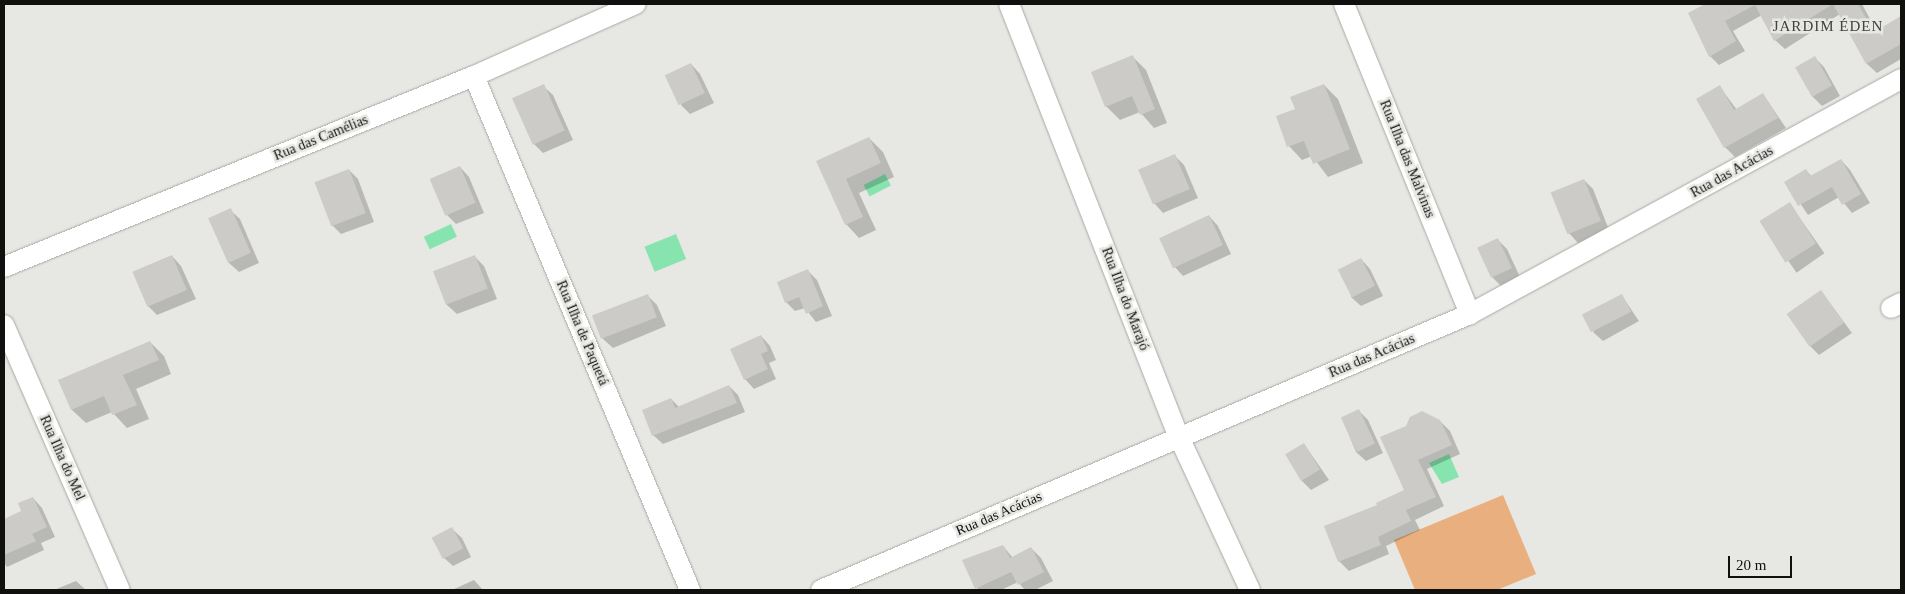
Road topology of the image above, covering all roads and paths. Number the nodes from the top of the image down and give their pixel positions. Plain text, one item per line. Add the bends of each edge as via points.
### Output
1 (636, 4) edge
2 (1009, 4) edge
3 (1344, 4) edge
4 (474, 76) junction
5 (1901, 79) edge
6 (4, 267) edge
7 (1470, 314) junction
8 (4, 325) edge
9 (1179, 437) junction
10 (120, 590) edge
11 (690, 590) edge
12 (821, 590) edge
13 (1250, 590) edge

1 - 4 street, Rua das Camélias
2 - 9 street, Rua Ilha do Marajó
3 - 7 street, Rua Ilha das Malvinas
4 - 6 street, Rua das Camélias
4 - 11 street, Rua Ilha de Paquetá
5 - 7 street, Rua das Acácias
7 - 9 street, Rua das Acácias
8 - 10 street, Rua Ilha do Mel
9 - 12 street, Rua das Acácias
9 - 13 street, Rua Ilha do Marajó

